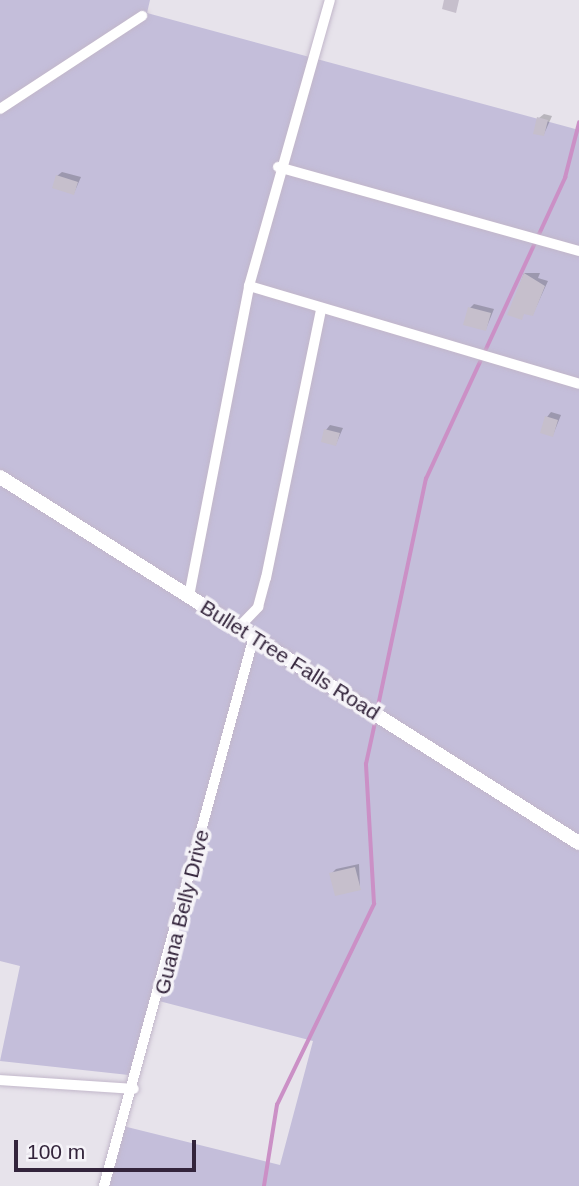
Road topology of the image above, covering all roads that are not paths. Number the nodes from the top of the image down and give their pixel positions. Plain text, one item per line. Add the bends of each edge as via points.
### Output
1 (330, 0) edge
2 (142, 16) dead end
3 (0, 109) edge
4 (278, 167) junction
5 (579, 251) edge
6 (248, 286) junction
7 (321, 309) junction
8 (579, 384) edge
9 (0, 477) edge
10 (189, 597) junction
11 (239, 627) junction
12 (254, 636) junction
13 (579, 843) edge
14 (0, 1080) edge
15 (134, 1089) junction
16 (104, 1186) edge

1 - 4 street
2 - 3 street
4 - 5 street
4 - 6 street
6 - 7 street
6 - 10 street
7 - 8 street
7 - 11 street via 267,578 258,607
9 - 10 main road, Bullet Tree Falls Road
10 - 11 main road, Bullet Tree Falls Road
11 - 12 main road, Bullet Tree Falls Road
12 - 13 main road, Bullet Tree Falls Road
12 - 15 street, Guana Belly Drive
14 - 15 street
15 - 16 street, Guana Belly Drive

